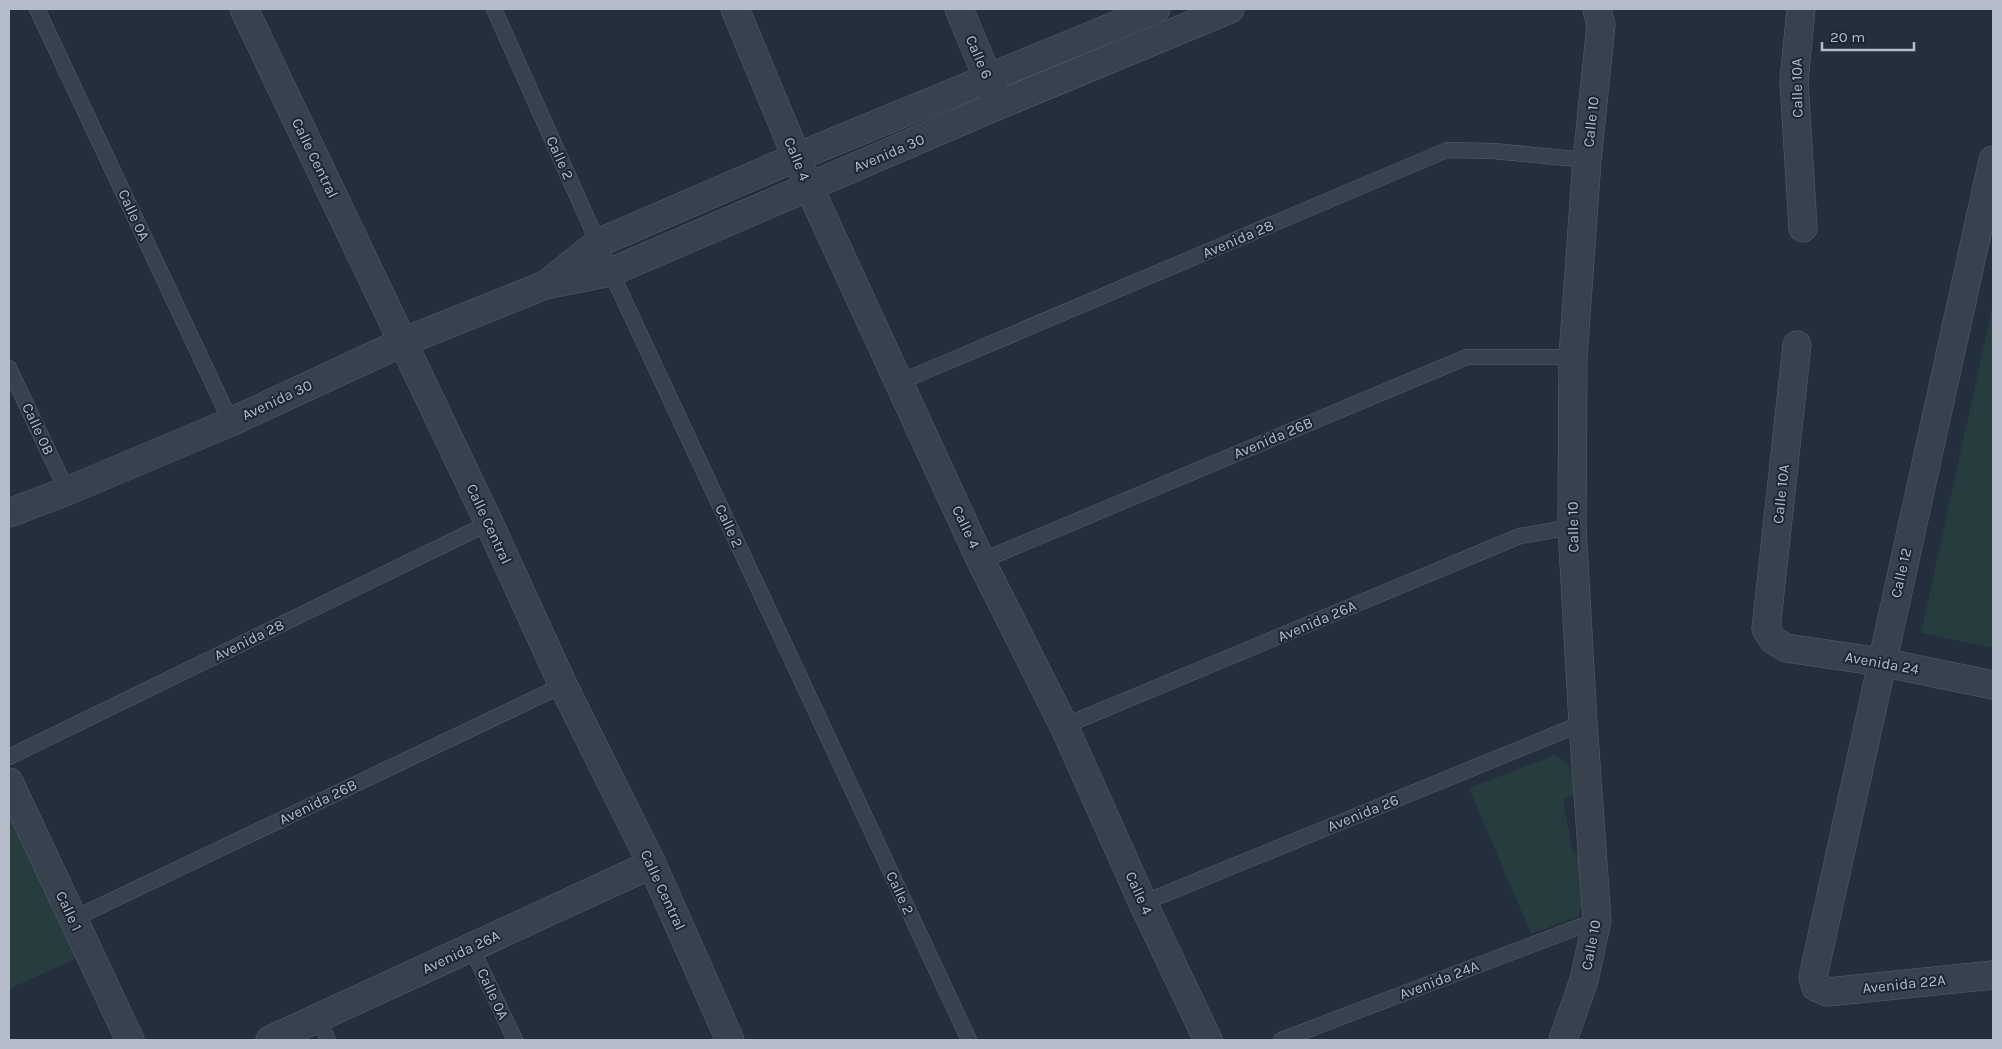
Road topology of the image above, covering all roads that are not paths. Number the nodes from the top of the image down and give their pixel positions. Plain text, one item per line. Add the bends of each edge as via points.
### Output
1 (37, 9) edge
2 (244, 9) edge
3 (494, 9) edge
4 (735, 9) edge
5 (959, 9) edge
6 (1156, 9) edge
7 (1230, 9) edge
8 (1597, 9) edge
9 (1801, 9) edge
10 (988, 78) junction
11 (999, 105) junction
12 (797, 157) junction
13 (1587, 160) junction
14 (1993, 162) edge
15 (809, 187) junction
16 (1803, 228) dead end
17 (598, 244) junction
18 (611, 272) junction
19 (545, 285) junction
20 (403, 342) junction
21 (1797, 345) dead end
22 (1573, 357) junction
23 (9, 368) edge
24 (900, 382) junction
25 (231, 422) junction
26 (67, 491) junction
27 (9, 513) edge
28 (489, 523) junction
29 (1572, 527) junction
30 (981, 561) junction
31 (1773, 640) joint
32 (1881, 662) junction
33 (1993, 684) edge
34 (563, 685) junction
35 (1583, 723) junction
36 (1064, 726) junction
37 (9, 757) edge
38 (9, 782) edge
39 (652, 864) junction
40 (1143, 903) junction
41 (74, 919) junction
42 (1597, 920) junction
43 (471, 947) junction
44 (1993, 975) edge
45 (1816, 987) joint
46 (323, 1029) edge
47 (130, 1040) edge
48 (270, 1040) edge
49 (515, 1040) edge
50 (730, 1040) edge
51 (969, 1040) edge
52 (1208, 1040) edge
53 (1281, 1040) edge
54 (1563, 1040) edge

1 - 25 lane, Calle 0A
2 - 20 street, Calle Central
3 - 17 lane, Calle 2
4 - 12 street, Calle 4
5 - 10 street, Calle 6
6 - 10 street, Avenida 30
7 - 11 street, Avenida 30
8 - 13 street, Calle 10 via 1601,25
9 - 16 street, Calle 10A via 1794,82
10 - 11 street, Calle 6
10 - 12 street, Avenida 30
11 - 15 street, Avenida 30
12 - 15 street, Calle 4
12 - 17 street, Avenida 30
13 - 22 street, Calle 10
13 - 24 lane, Avenida 28 via 1447,150
14 - 32 street, Calle 12
15 - 18 street, Avenida 30
15 - 24 street, Calle 4
17 - 18 lane, Calle 2
17 - 19 street, Avenida 30
18 - 19 street, Avenida 30
18 - 51 lane, Calle 2
19 - 20 street, Avenida 30
20 - 25 street, Avenida 30
20 - 28 street, Calle Central
21 - 31 street, Calle 10A via 1766,630
22 - 29 street, Calle 10
22 - 30 lane, Avenida 26B via 1467,357
23 - 26 lane, Calle 0B
24 - 30 street, Calle 4
25 - 26 street, Avenida 30
26 - 27 street, Avenida 30
28 - 34 street, Calle Central
28 - 37 lane, Avenida 28
29 - 35 street, Calle 10
29 - 36 lane, Avenida 26A via 1520,536
30 - 36 street, Calle 4
31 - 32 street, Avenida 24 via 1786,648
32 - 33 street, Avenida 24
32 - 45 street, Calle 12 via 1813,977
34 - 39 street, Calle Central
34 - 41 lane, Avenida 26B
35 - 40 lane, Avenida 26
35 - 42 street, Calle 10
36 - 40 street, Calle 4
38 - 41 street, Calle 1
39 - 43 street, Avenida 26A
39 - 50 street, Calle Central
40 - 52 street, Calle 4
41 - 47 street, Calle 1
42 - 53 lane, Avenida 24A
42 - 54 street, Calle 10 via 1584,980
43 - 46 street, Avenida 26A
43 - 49 lane, Calle 0A
44 - 45 street, Avenida 22A via 1828,992
46 - 48 street, Avenida 26A

